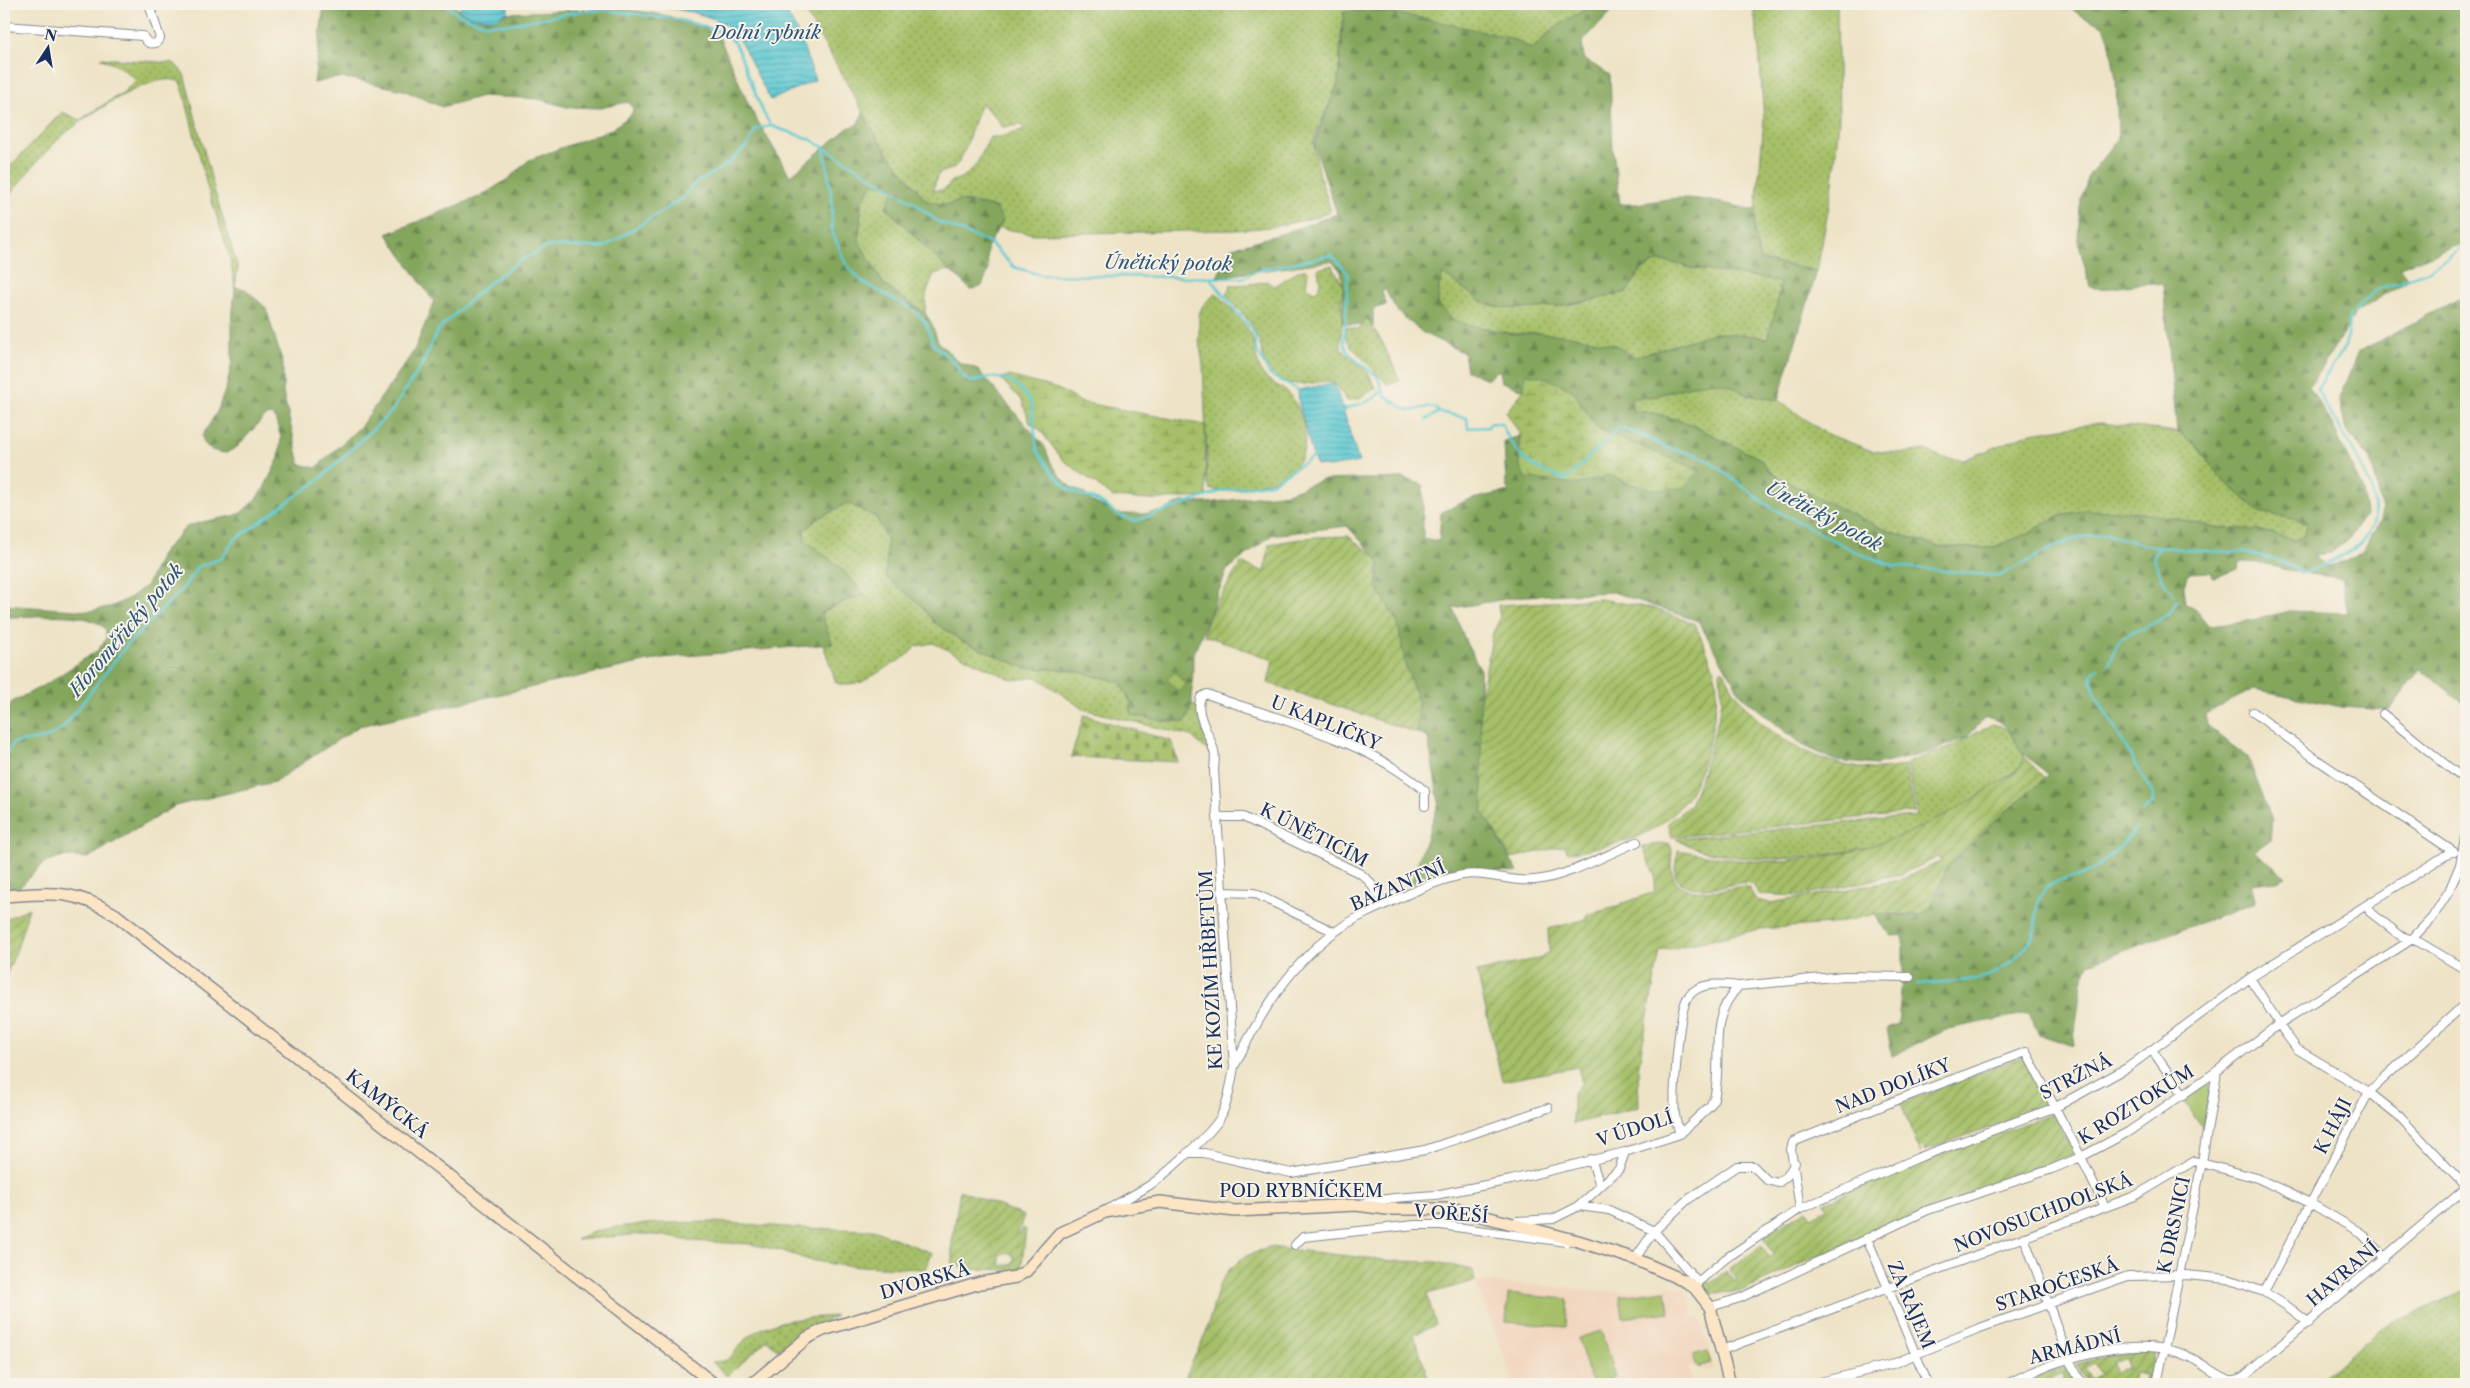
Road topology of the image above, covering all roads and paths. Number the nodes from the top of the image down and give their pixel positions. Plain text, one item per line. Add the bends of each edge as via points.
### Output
1 (149, 4) edge
2 (4, 26) edge
3 (155, 26) junction
4 (143, 36) junction
5 (1199, 702) joint
6 (2253, 712) dead end
7 (2383, 714) dead end
8 (2466, 781) edge
9 (1426, 806) dead end
10 (1217, 817) junction
11 (2466, 832) edge
12 (1638, 842) dead end
13 (2451, 852) junction
14 (2461, 853) junction
15 (2463, 868) edge
16 (1221, 892) junction
17 (4, 896) edge
18 (1384, 904) junction
19 (2367, 906) junction
20 (1334, 932) junction
21 (2411, 940) junction
22 (2466, 970) edge
23 (1910, 977) dead end
24 (2250, 978) junction
25 (1738, 986) junction
26 (2466, 1003) edge
27 (2279, 1024) junction
28 (2152, 1050) junction
29 (1234, 1067) junction
30 (2217, 1071) junction
31 (2369, 1092) junction
32 (2184, 1095) junction
33 (2056, 1107) junction
34 (1548, 1108) dead end
35 (1680, 1134) junction
36 (1625, 1152) junction
37 (1187, 1153) junction
38 (2081, 1157) junction
39 (1591, 1159) junction
40 (2202, 1162) junction
41 (1795, 1163) junction
42 (1600, 1185) junction
43 (2466, 1187) edge
44 (2310, 1203) junction
45 (1356, 1205) junction
46 (1579, 1206) junction
47 (2105, 1207) junction
48 (1800, 1209) junction
49 (1105, 1212) junction
50 (1505, 1221) junction
51 (1654, 1231) junction
52 (2024, 1237) junction
53 (1867, 1238) junction
54 (1578, 1241) junction
55 (1295, 1245) dead end
56 (2385, 1258) junction
57 (1635, 1260) junction
58 (2178, 1275) junction
59 (1696, 1285) junction
60 (1888, 1288) junction
61 (2264, 1292) junction
62 (2048, 1303) junction
63 (1710, 1307) junction
64 (2309, 1323) junction
65 (2164, 1349) junction
66 (1722, 1350) junction
67 (1916, 1355) junction
68 (2069, 1360) junction
69 (2236, 1380) joint
70 (714, 1384) edge
71 (752, 1384) edge
72 (1730, 1384) edge
73 (1812, 1384) edge
74 (1928, 1384) edge
75 (2007, 1384) edge
76 (2082, 1384) edge
77 (2157, 1384) edge

1 - 3 street
2 - 4 street
3 - 4 street
3 - 4 street via 160,38 156,43 146,42
5 - 9 street, U KAPLIČKY via 1206,694 1373,756 1425,791
5 - 10 street, KE KOZÍM HŘBETŮM via 1214,751
6 - 13 street
7 - 8 street
10 - 16 street, KE KOZÍM HŘBETŮM
10 - 18 street, K ÚNĚTICÍM via 1244,817 1361,874
11 - 14 street, K ROZTOKŮM
12 - 18 street, BAŽANTNÍ via 1572,870 1535,880 1464,875
13 - 14 street
13 - 19 street, STRŽNÁ
14 - 15 street, K ROZTOKŮM
15 - 21 street, K ROZTOKŮM via 2441,905
16 - 20 street via 1254,893
16 - 29 street, KE KOZÍM HŘBETŮM
17 - 70 street, KAMÝCKÁ via 54,893 80,897 124,920
18 - 20 street, BAŽANTNÍ
19 - 21 street via 2370,912 2401,936
19 - 24 street, STRŽNÁ
20 - 29 street, BAŽANTNÍ via 1298,966 1276,994
21 - 22 street
21 - 27 street, K ROZTOKŮM
23 - 25 street via 1844,976
24 - 27 street
24 - 28 street, STRŽNÁ
25 - 35 street, V ÚDOLÍ via 1724,1003 1719,1016 1714,1098 1710,1106
25 - 35 street via 1701,987 1688,996 1682,1009 1674,1090 1675,1116
26 - 31 street, K HÁJI
27 - 30 street, K ROZTOKŮM
27 - 31 street via 2297,1049
28 - 32 street
28 - 33 street, STRŽNÁ via 2127,1068
29 - 37 street, KE KOZÍM HŘBETŮM via 1230,1091 1219,1120
30 - 32 street, K ROZTOKŮM
30 - 40 street, K DRSNICI
31 - 43 street via 2399,1116
31 - 44 street, K HÁJI
32 - 38 street, K ROZTOKŮM via 2128,1132
33 - 38 street
33 - 41 street, NAD DOLÍKY via 2026,1052 1798,1139 1791,1149
33 - 48 street, STRŽNÁ via 1920,1157
34 - 37 street via 1425,1150 1291,1173 1204,1153
35 - 36 street, V ÚDOLÍ
36 - 39 street, V ÚDOLÍ
36 - 42 street via 1619,1169
37 - 49 street, KE KOZÍM HŘBETŮM via 1150,1185
38 - 47 street
38 - 53 street, K ROZTOKŮM via 1928,1210
39 - 42 street
39 - 45 street, V ÚDOLÍ via 1435,1195
40 - 44 street via 2257,1178
40 - 47 street, NOVOSUCHDOLSKÁ via 2194,1161 2135,1196
40 - 58 street, K DRSNICI
41 - 48 street, NAD DOLÍKY
41 - 51 street via 1778,1183 1767,1180 1753,1166 1737,1166 1686,1201
42 - 46 street
43 - 56 street, HAVRANÍ
44 - 56 street via 2361,1233
44 - 61 street, K HÁJI
45 - 49 street, POD RYBNÍČKEM via 1235,1211 1160,1202
45 - 50 street, POD RYBNÍČKEM via 1387,1209 1455,1209
46 - 50 street via 1553,1219
46 - 51 street via 1609,1210
47 - 52 street, NOVOSUCHDOLSKÁ
48 - 59 street, STRŽNÁ via 1755,1238
49 - 71 street, DVORSKÁ via 1060,1233 1016,1278 980,1283 823,1330 807,1338
50 - 54 street, POD RYBNÍČKEM
51 - 57 street
51 - 59 street
52 - 60 street, NOVOSUCHDOLSKÁ
52 - 62 street
53 - 60 street, ZA RÁJEM
53 - 63 street, K ROZTOKŮM via 1740,1298
54 - 55 street, V OŘEŠÍ via 1568,1243 1462,1228 1415,1225 1304,1237
54 - 57 street, POD RYBNÍČKEM
56 - 64 street, HAVRANÍ
57 - 59 street, POD RYBNÍČKEM
58 - 61 street, STAROČESKÁ via 2228,1279
58 - 62 street, STAROČESKÁ via 2128,1276
58 - 65 street, K DRSNICI
59 - 63 street
60 - 66 street, NOVOSUCHDOLSKÁ
60 - 67 street, ZA RÁJEM
61 - 64 street, STAROČESKÁ
62 - 67 street, STAROČESKÁ
62 - 68 street
63 - 66 street
64 - 69 street, HAVRANÍ
65 - 68 street, ARMÁDNÍ via 2115,1349
65 - 69 street, ARMÁDNÍ via 2194,1359 2222,1376
65 - 77 street, K DRSNICI
66 - 72 street
67 - 73 street, STAROČESKÁ via 1890,1365
67 - 74 street, ZA RÁJEM
68 - 75 street, ARMÁDNÍ
68 - 76 street

